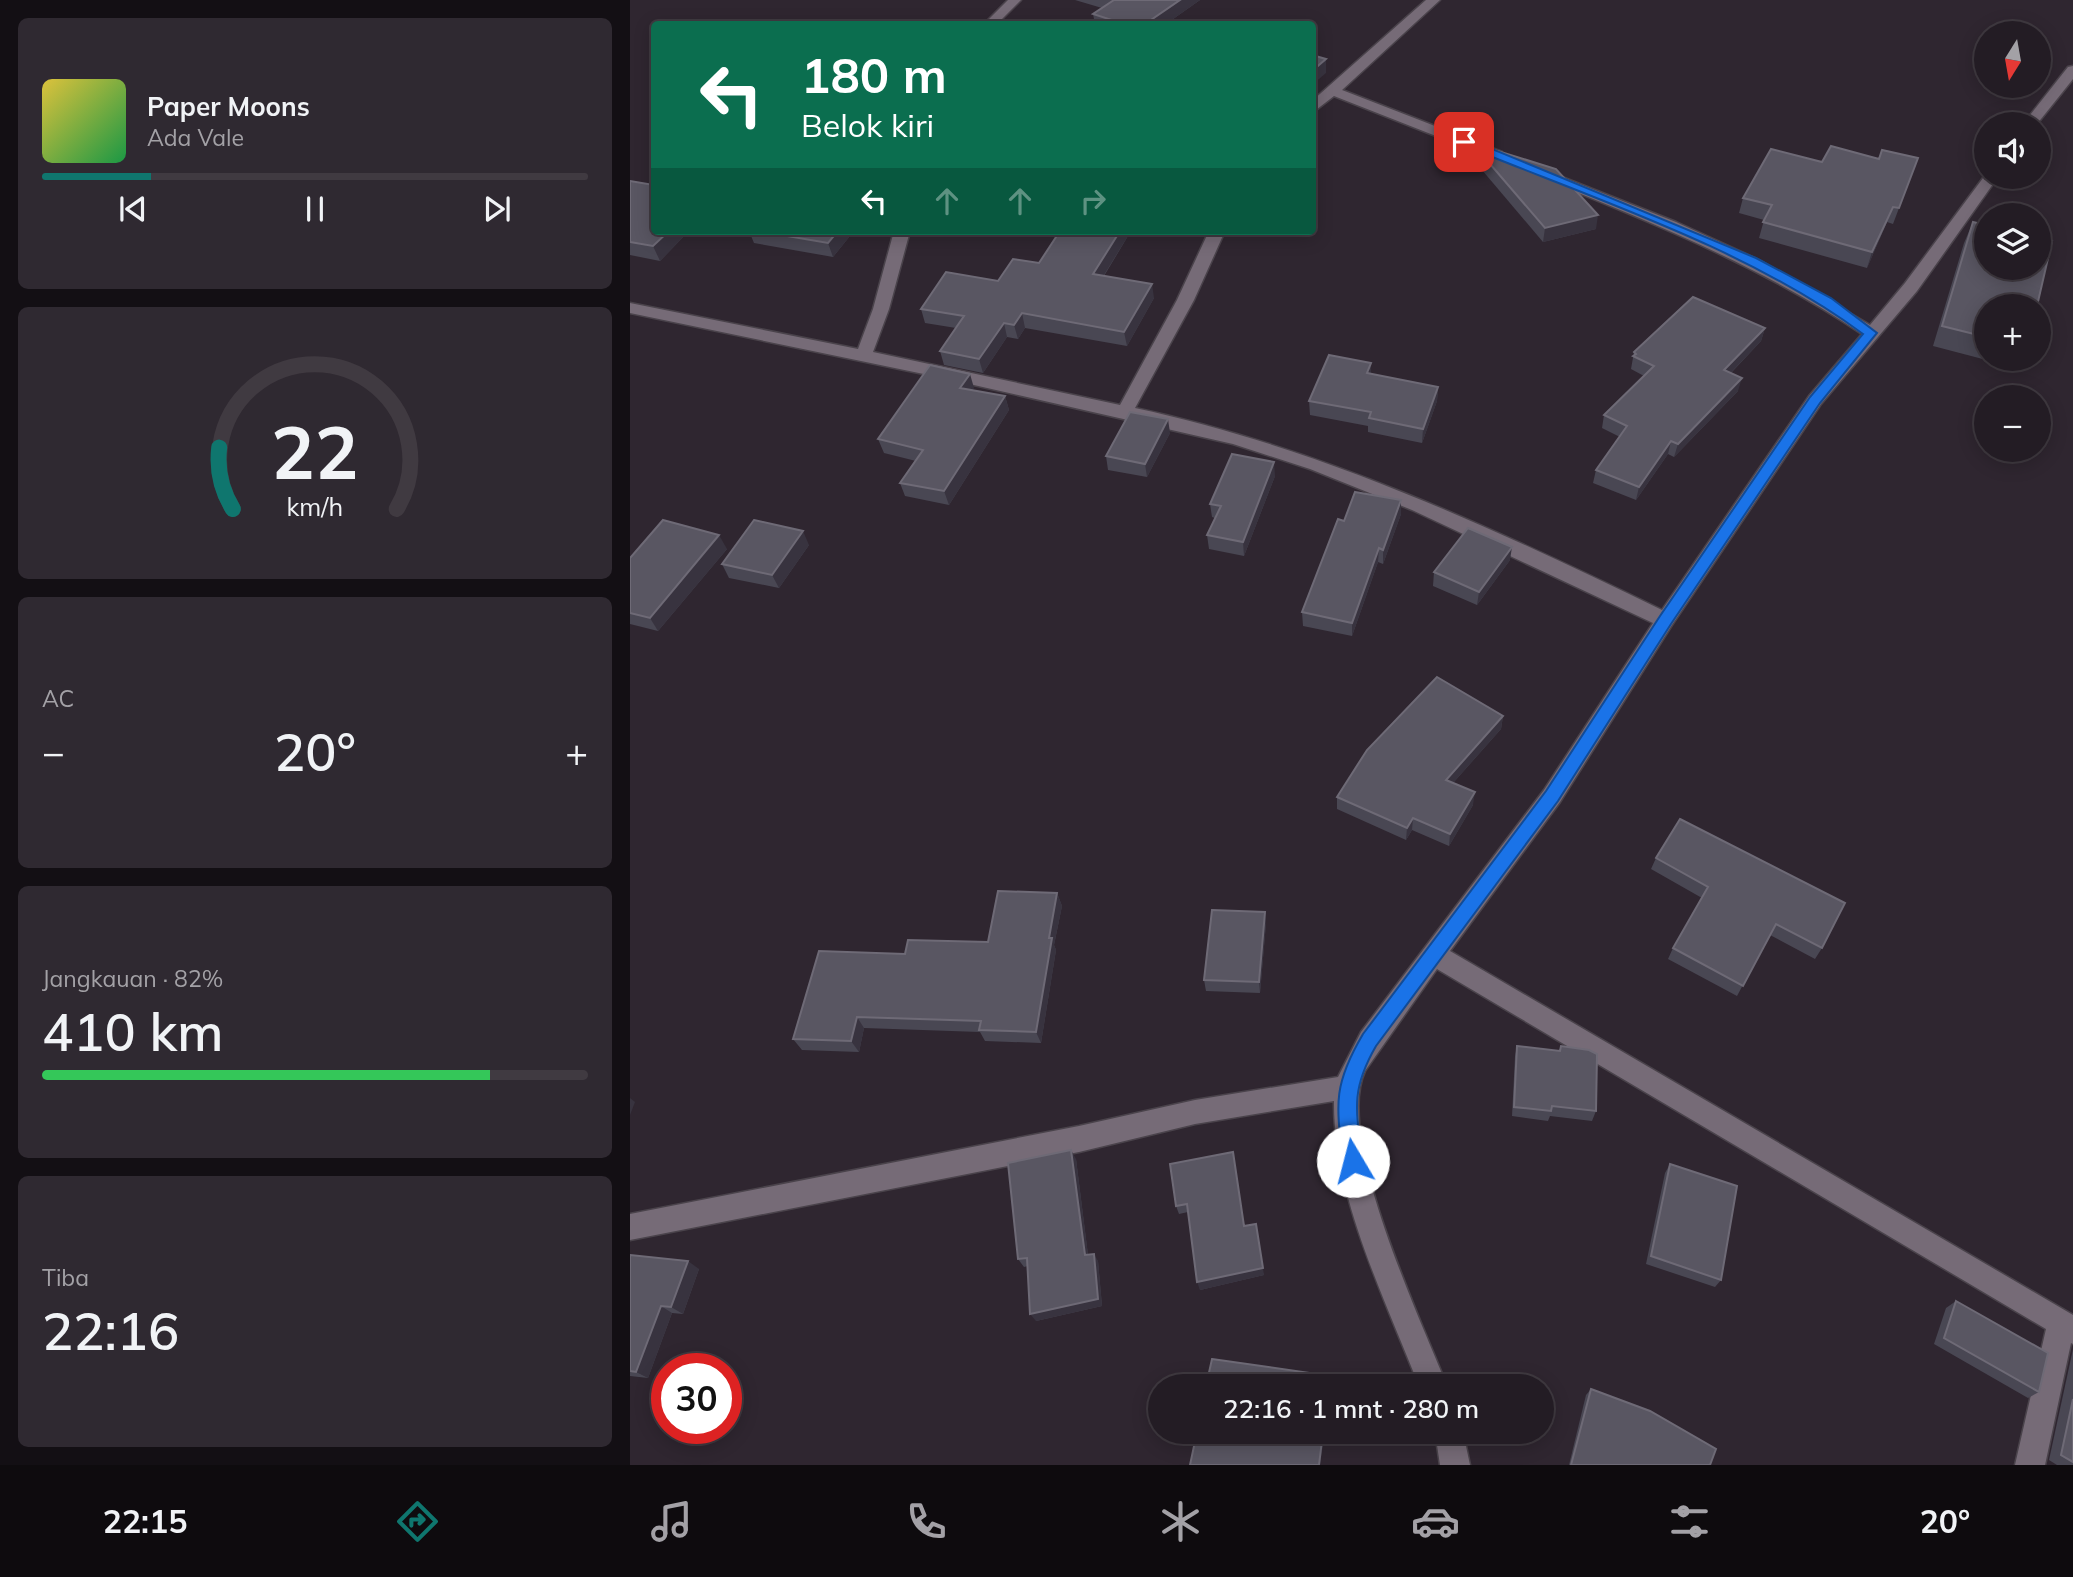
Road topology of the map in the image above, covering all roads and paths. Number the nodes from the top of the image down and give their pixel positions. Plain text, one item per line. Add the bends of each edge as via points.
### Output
1 (1016, 0) edge
2 (1434, 0) edge
3 (993, 21) edge
4 (2073, 71) edge
5 (1333, 91) junction
6 (1316, 105) edge
7 (2040, 112) edge
8 (1982, 189) edge
9 (901, 235) edge
10 (1215, 235) edge
11 (630, 309) edge
12 (1871, 333) junction
13 (864, 354) junction
14 (1124, 412) junction
15 (1665, 620) junction
16 (1433, 954) junction
17 (1347, 1087) junction
18 (630, 1227) edge
19 (2067, 1326) edge
20 (1428, 1374) edge
21 (1451, 1444) edge
22 (1455, 1465) edge
23 (2029, 1465) edge

1 - 3 street
2 - 5 street
4 - 7 street
5 - 6 street
5 - 12 street via 1752,260 1826,301
8 - 12 street via 1911,287
9 - 13 street
10 - 14 street via 1169,333
11 - 13 street
12 - 15 street via 1815,400
13 - 14 street
14 - 15 street via 1261,446 1379,487
15 - 16 street via 1552,796
16 - 17 street via 1370,1040
16 - 19 street
17 - 18 street via 1195,1112 1066,1142
17 - 20 street via 1353,1161
19 - 23 street
21 - 22 street

